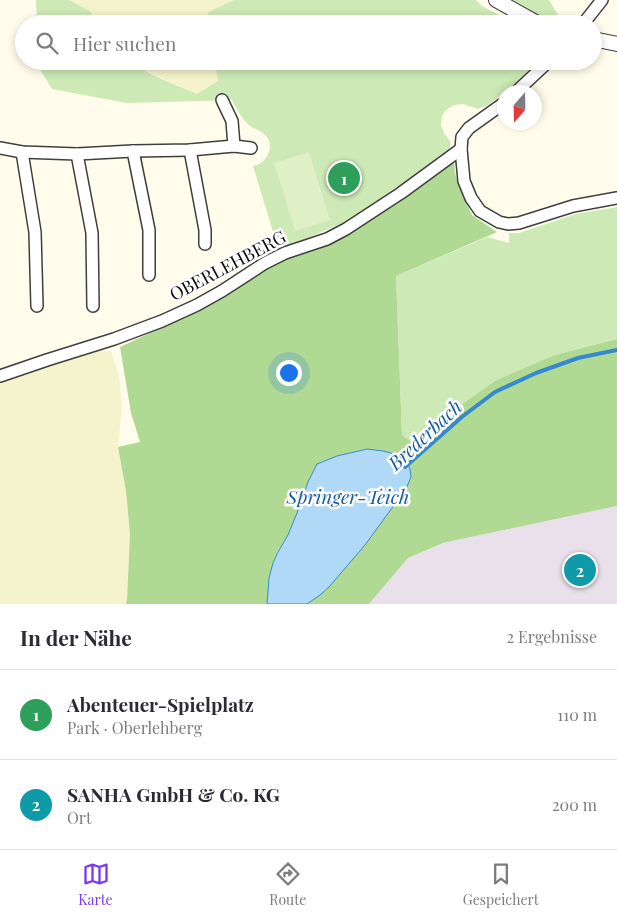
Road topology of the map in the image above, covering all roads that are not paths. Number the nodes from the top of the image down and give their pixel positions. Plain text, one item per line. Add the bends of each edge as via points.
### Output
1 (496, 0) edge
2 (602, 0) edge
3 (523, 15) edge
4 (590, 15) edge
5 (602, 41) edge
6 (617, 44) edge
7 (539, 70) edge
8 (523, 85) edge
9 (222, 100) dead end
10 (497, 108) edge
11 (459, 121) dead end
12 (469, 128) junction
13 (234, 146) junction
14 (0, 148) edge
15 (251, 148) dead end
16 (461, 149) junction
17 (190, 150) junction
18 (133, 151) junction
19 (22, 152) junction
20 (77, 154) junction
21 (617, 198) edge
22 (205, 244) dead end
23 (149, 275) dead end
24 (37, 306) dead end
25 (93, 306) dead end
26 (0, 376) edge

1 - 3 street
2 - 4 street
5 - 6 street
7 - 8 street
9 - 13 street via 232,121
10 - 12 street
11 - 12 street
12 - 16 street via 462,137
13 - 15 street
13 - 17 street
14 - 19 street
16 - 21 street via 464,181 471,198 480,211 499,222 519,223 573,206
16 - 26 street, OBERLEHBERG via 346,229 265,263 197,306 114,339
17 - 18 street
17 - 22 street
18 - 20 street
18 - 23 street via 149,230
19 - 20 street
19 - 24 street via 35,232
20 - 25 street via 92,233

